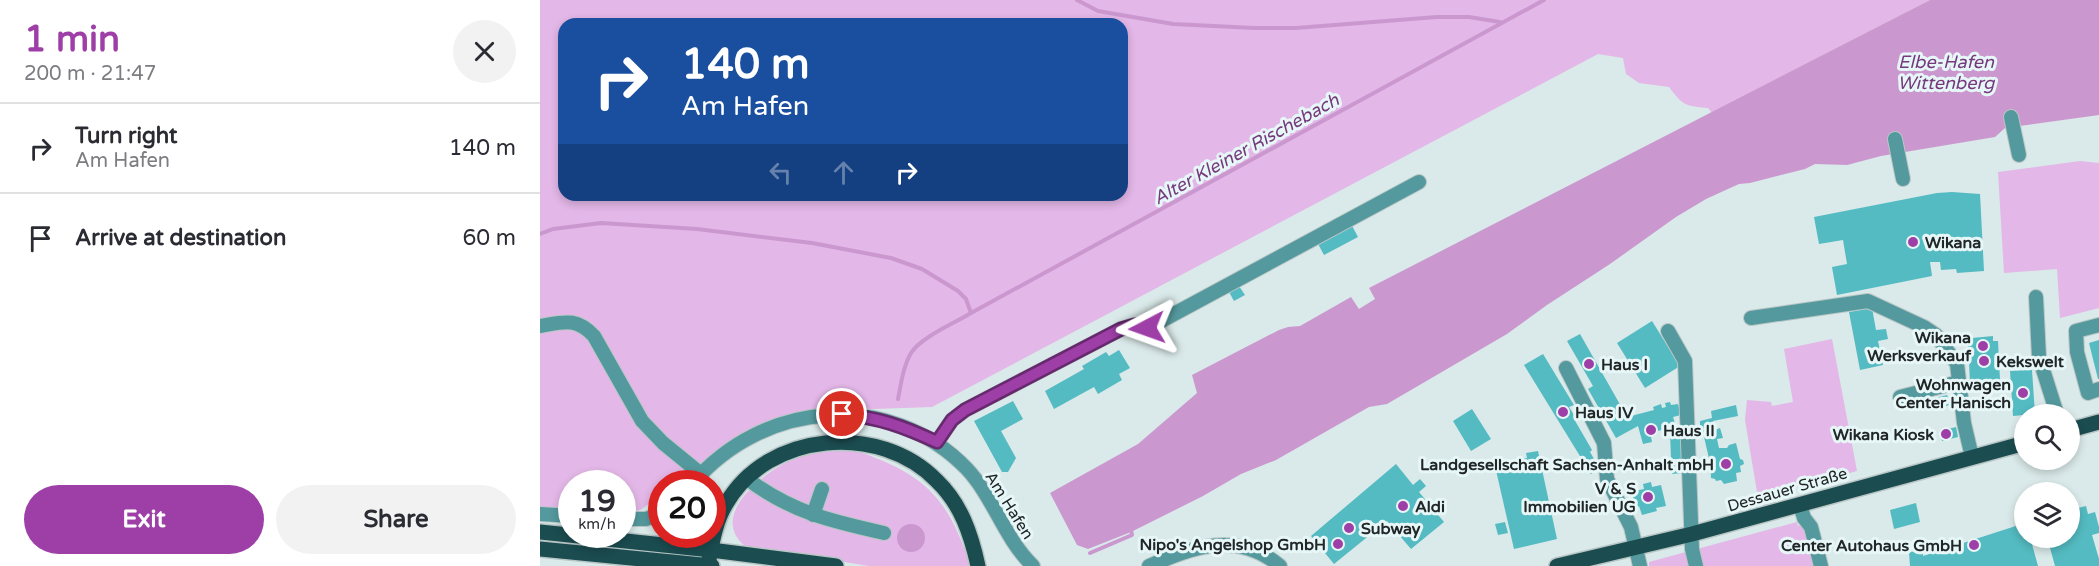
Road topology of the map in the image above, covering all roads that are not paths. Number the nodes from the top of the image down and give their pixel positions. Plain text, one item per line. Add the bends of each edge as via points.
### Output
1 (2011, 117) dead end
2 (1895, 139) dead end
3 (2019, 155) dead end
4 (1903, 179) dead end
5 (1419, 182) dead end
6 (2036, 297) dead end
7 (1751, 318) dead end
8 (2099, 325) edge
9 (540, 326) edge
10 (1668, 331) dead end
11 (1566, 368) dead end
12 (1959, 382) junction
13 (2099, 389) edge
14 (1900, 397) dead end
15 (2054, 404) edge
16 (2099, 422) edge
17 (2080, 427) edge
18 (937, 442) junction
19 (2014, 446) edge
20 (1972, 457) junction
21 (688, 470) edge
22 (706, 470) edge
23 (746, 478) junction
24 (822, 489) dead end
25 (1800, 505) junction
26 (540, 514) edge
27 (558, 515) edge
28 (813, 515) junction
29 (540, 532) edge
30 (884, 533) dead end
31 (1692, 534) junction
32 (1636, 548) junction
33 (540, 549) edge
34 (710, 560) edge
35 (1154, 565) edge
36 (836, 566) edge
37 (978, 566) edge
38 (1033, 566) edge
39 (1280, 566) edge
40 (1557, 566) edge
41 (1640, 566) edge
42 (1696, 566) edge
43 (1821, 566) edge

1 - 3 lane
2 - 4 lane
5 - 18 lane via 1161,321 1147,328 1135,325 1121,329 965,410 952,420
6 - 15 lane via 2039,357
7 - 12 lane via 1859,301 1876,303 1936,335 1956,364
8 - 13 lane via 2076,331 2077,352 2088,393
9 - 21 lane via 572,322 584,326 594,336 642,421
10 - 31 lane via 1685,361
11 - 32 lane via 1604,443 1607,479 1631,527
12 - 14 lane
12 - 20 lane
16 - 17 main road
18 - 22 lane, Am Hafen via 872,417 810,417 756,433 726,451
18 - 38 lane, Am Hafen via 977,480 1016,547
19 - 20 main road, Dessauer Straße
20 - 25 main road, Dessauer Straße
23 - 28 lane via 791,507
23 - 34 main road via 724,507
23 - 37 main road via 775,458 813,444 841,441 882,449 918,464 938,481 960,511
24 - 28 lane
25 - 31 main road, Dessauer Straße
25 - 43 lane via 1811,527
26 - 27 lane
28 - 30 lane
29 - 34 main road
31 - 32 main road, Dessauer Straße
31 - 42 lane
32 - 40 main road, Dessauer Straße
32 - 41 lane
33 - 34 main road
34 - 36 main road
35 - 39 lane via 1195,548 1214,545 1255,549

